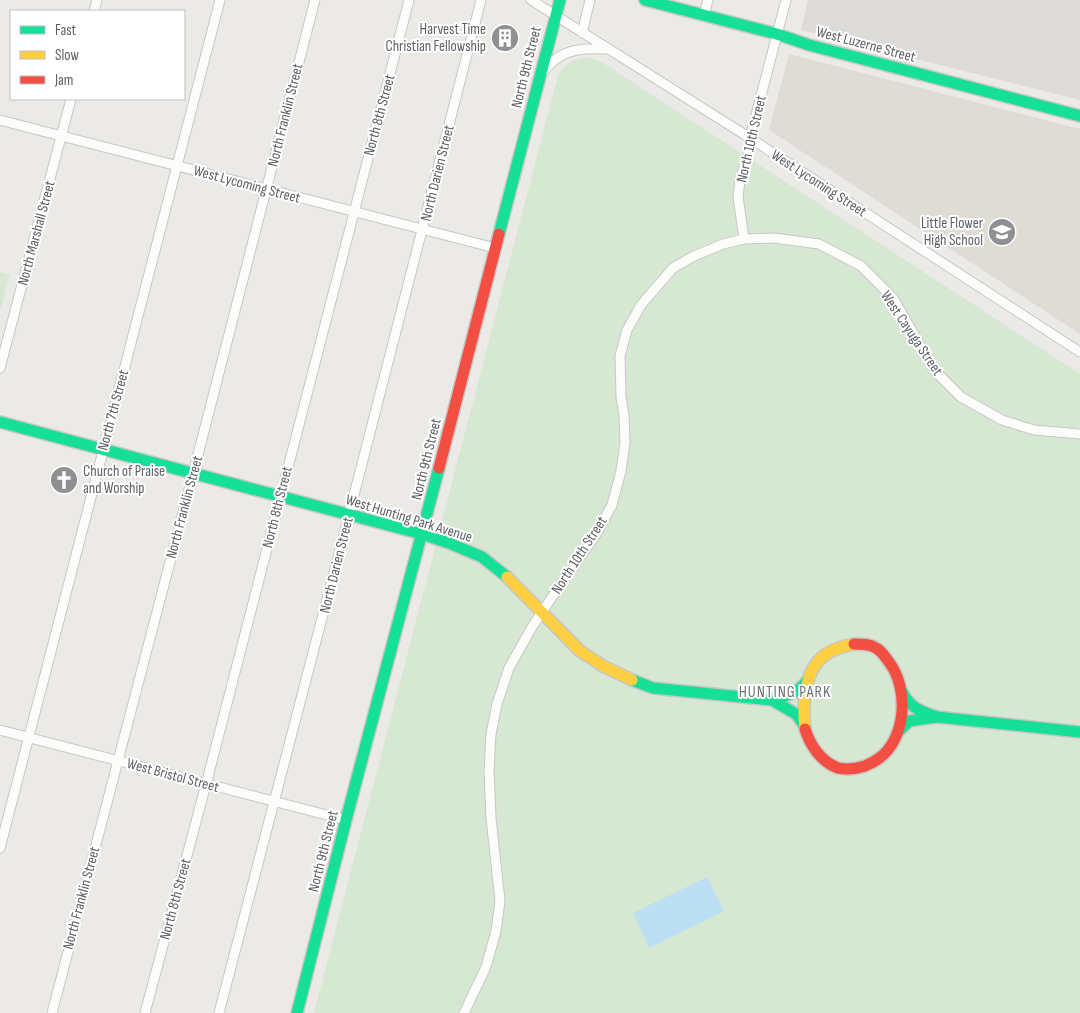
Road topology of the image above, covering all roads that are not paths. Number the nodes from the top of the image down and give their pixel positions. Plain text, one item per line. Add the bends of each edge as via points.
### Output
1 (220, 0) edge
2 (315, 0) edge
3 (409, 0) edge
4 (481, 0) edge
5 (531, 0) edge
6 (560, 0) edge
7 (590, 0) edge
8 (645, 0) edge
9 (708, 0) edge
10 (786, 0) edge
11 (704, 15) junction
12 (555, 16) junction
13 (582, 33) junction
14 (777, 34) junction
15 (608, 49) junction
16 (540, 74) junction
17 (71, 100) edge
18 (1080, 116) edge
19 (0, 120) edge
20 (62, 136) junction
21 (750, 138) junction
22 (177, 166) junction
23 (266, 189) junction
24 (354, 211) junction
25 (422, 229) junction
26 (744, 239) junction
27 (494, 248) junction
28 (1080, 352) edge
29 (0, 368) edge
30 (0, 422) edge
31 (1080, 434) edge
32 (103, 449) junction
33 (193, 474) junction
34 (280, 496) junction
35 (349, 514) junction
36 (422, 534) junction
37 (542, 613) junction
38 (810, 677) junction
39 (901, 690) junction
40 (772, 700) junction
41 (937, 717) junction
42 (805, 728) junction
43 (0, 730) edge
44 (1080, 732) edge
45 (897, 734) junction
46 (28, 737) junction
47 (117, 761) junction
48 (206, 784) junction
49 (275, 802) junction
50 (346, 820) junction
51 (0, 848) edge
52 (52, 1013) edge
53 (145, 1013) edge
54 (220, 1013) edge
55 (297, 1013) edge
56 (464, 1013) edge

1 - 22 street, North 7th Street
2 - 23 street, North Franklin Street
3 - 24 street, North 8th Street
4 - 25 street, North Darien Street
5 - 12 street, West Lycoming Street
6 - 12 main road, North 9th Street
7 - 13 street
8 - 11 main road, West Luzerne Street
9 - 11 street
10 - 14 street, North 10th Street
11 - 14 main road, West Luzerne Street
12 - 13 street, West Lycoming Street
12 - 16 main road, North 9th Street
13 - 15 street, West Lycoming Street
14 - 18 main road, West Luzerne Street
14 - 21 street, North 10th Street
15 - 16 street via 585,48 570,52 556,59
15 - 21 street, West Lycoming Street
16 - 27 main road, North 9th Street
17 - 20 street, North Marshall Street
19 - 20 street, West Lycoming Street
20 - 22 street, West Lycoming Street
20 - 29 street, North Marshall Street
21 - 26 street, North 10th Street via 738,197
21 - 28 street, West Lycoming Street
22 - 23 street, West Lycoming Street
22 - 32 street, North 7th Street
23 - 24 street, West Lycoming Street
23 - 33 street, North Franklin Street
24 - 25 street, West Lycoming Street
24 - 34 street, North 8th Street
25 - 27 street, West Lycoming Street
25 - 35 street, North Darien Street
26 - 31 street, West Cayuga Street via 774,238 818,244 861,266 893,298 935,371 962,397 1002,420 1034,430
26 - 37 street, North 10th Street via 723,244 673,268 641,304 626,330 620,356 625,443 622,471 612,504 595,536
27 - 36 main road, North 9th Street
30 - 32 main road, West Hunting Park Avenue
32 - 33 main road, West Hunting Park Avenue
32 - 46 street, North 7th Street
33 - 34 main road, West Hunting Park Avenue
33 - 47 street, North Franklin Street
34 - 35 main road, West Hunting Park Avenue
34 - 48 street, North 8th Street
35 - 36 main road, West Hunting Park Avenue
35 - 49 street, North Darien Street
36 - 37 main road, West Hunting Park Avenue via 482,557 512,581
36 - 50 main road, North 9th Street
37 - 40 main road, West Hunting Park Avenue via 580,651 626,678 652,688
37 - 56 street, North 10th Street via 509,668 496,704 489,771 500,901 486,966
38 - 39 main road, West Hunting Park Avenue via 814,666 830,652 842,646 868,644 878,648 889,662
38 - 40 main road, West Hunting Park Avenue via 800,691
38 - 42 main road, West Hunting Park Avenue via 806,689
39 - 41 main road, West Hunting Park Avenue via 911,706
39 - 45 main road, West Hunting Park Avenue
40 - 42 main road, West Hunting Park Avenue via 798,715
41 - 44 main road, West Hunting Park Avenue
41 - 45 main road, West Hunting Park Avenue via 909,722
42 - 45 main road, West Hunting Park Avenue via 816,752 845,770 870,764 881,757
43 - 46 street, West Bristol Street
46 - 47 street, West Bristol Street
46 - 51 street, North 7th Street
47 - 48 street, West Bristol Street
47 - 52 street, North Franklin Street
48 - 49 street, West Bristol Street
48 - 53 street, North 8th Street
49 - 50 street, West Bristol Street
49 - 54 street, North Darien Street
50 - 55 main road, North 9th Street

